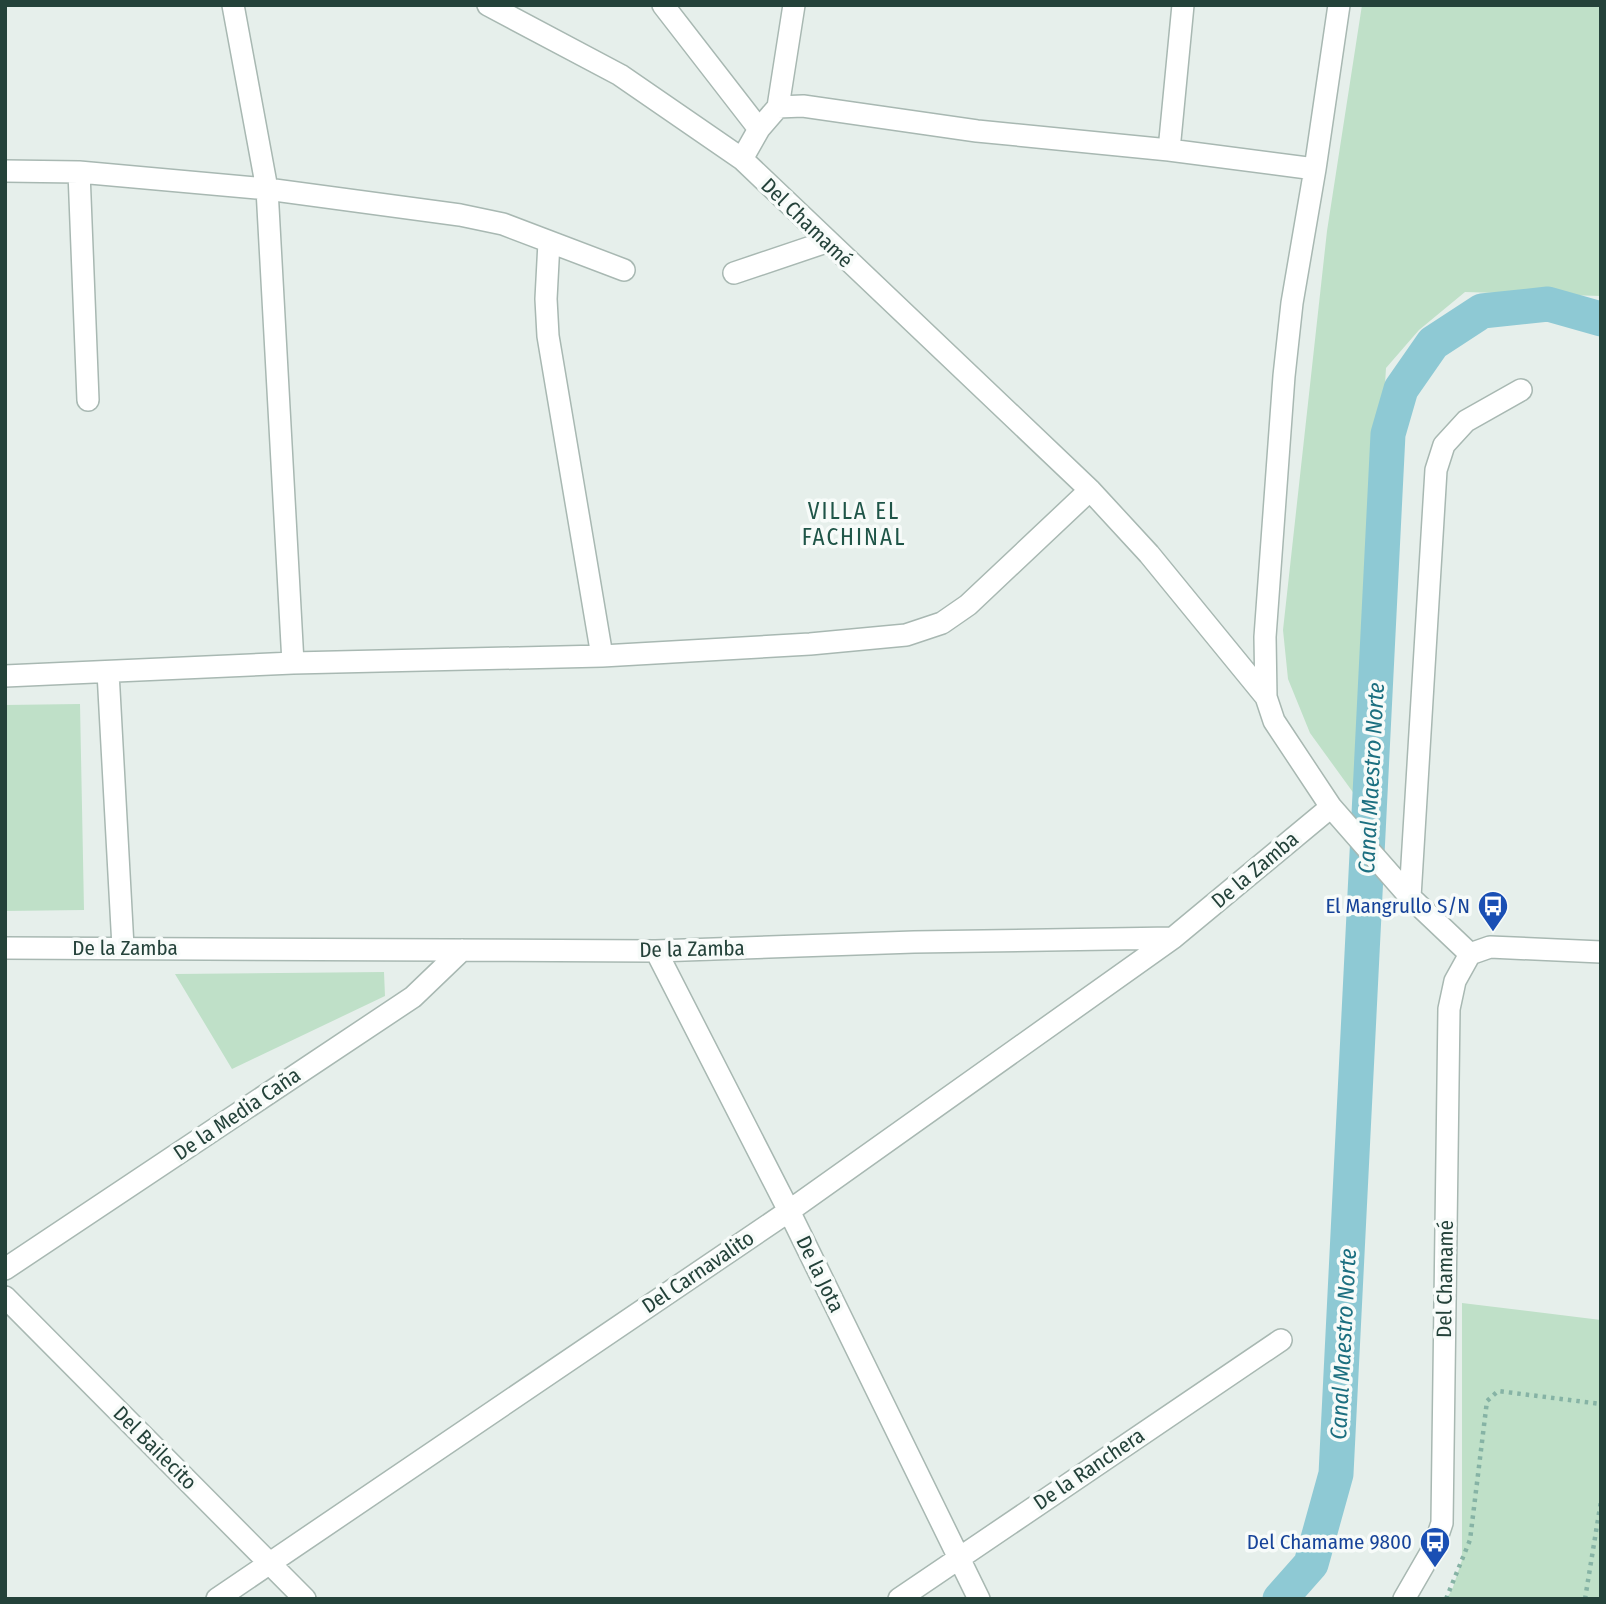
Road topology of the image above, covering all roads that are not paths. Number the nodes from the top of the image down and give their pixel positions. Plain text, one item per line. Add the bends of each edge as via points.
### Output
1 (233, 5) edge
2 (488, 5) edge
3 (663, 5) edge
4 (794, 5) edge
5 (1183, 5) edge
6 (1339, 5) edge
7 (778, 107) junction
8 (759, 128) junction
9 (1170, 150) junction
10 (742, 159) junction
11 (1315, 169) junction
12 (5, 171) edge
13 (79, 172) junction
14 (267, 189) junction
15 (549, 242) junction
16 (826, 242) junction
17 (624, 270) dead end
18 (734, 273) dead end
19 (1521, 390) dead end
20 (88, 400) dead end
21 (1090, 490) junction
22 (602, 656) junction
23 (293, 663) junction
24 (108, 672) junction
25 (5, 676) edge
26 (1266, 697) junction
27 (1331, 807) junction
28 (1410, 897) junction
29 (1173, 938) junction
30 (123, 947) junction
31 (5, 948) edge
32 (462, 950) junction
33 (656, 951) junction
34 (1601, 952) edge
35 (1470, 954) junction
36 (789, 1211) junction
37 (5, 1269) edge
38 (5, 1297) edge
39 (1281, 1340) dead end
40 (960, 1557) junction
41 (270, 1563) junction
42 (217, 1599) edge
43 (305, 1599) edge
44 (899, 1599) edge
45 (979, 1599) edge
46 (1404, 1599) edge

1 - 14 street
2 - 10 street, Del Chamamé via 620,75
3 - 8 street
4 - 7 street
5 - 9 street
6 - 11 street
7 - 8 street
7 - 9 street via 803,106 977,131
8 - 10 street
9 - 11 street
10 - 16 street, Del Chamamé
11 - 26 street via 1284,376 1265,637
12 - 13 street
13 - 14 street
13 - 20 street
14 - 15 street via 460,215 503,224
14 - 23 street
15 - 17 street
15 - 22 street via 548,336
16 - 18 street
16 - 21 street, Del Chamamé
19 - 28 street via 1465,421 1444,445 1436,470
21 - 22 street via 968,605 942,623 878,638
21 - 26 street, Del Chamamé
22 - 23 street
23 - 24 street
24 - 25 street
24 - 30 street
26 - 27 street via 1274,721
27 - 28 street
27 - 29 street, De la Zamba
28 - 35 street
29 - 33 street, De la Zamba
29 - 36 street, Del Carnavalito
30 - 31 street, De la Zamba
30 - 32 street, De la Zamba
32 - 33 street, De la Zamba
32 - 37 street, De la Media Caña via 413,997
33 - 36 street, De la Jota
34 - 35 street via 1490,947
35 - 46 street, Del Chamamé via 1455,981 1449,1009 1442,1523 1434,1547
36 - 40 street, De la Jota
36 - 41 street, Del Carnavalito
38 - 41 street, Del Bailecito
39 - 40 street, De la Ranchera
40 - 44 street, De la Ranchera
40 - 45 street, De la Jota
41 - 42 street, Del Carnavalito
41 - 43 street, Del Bailecito

